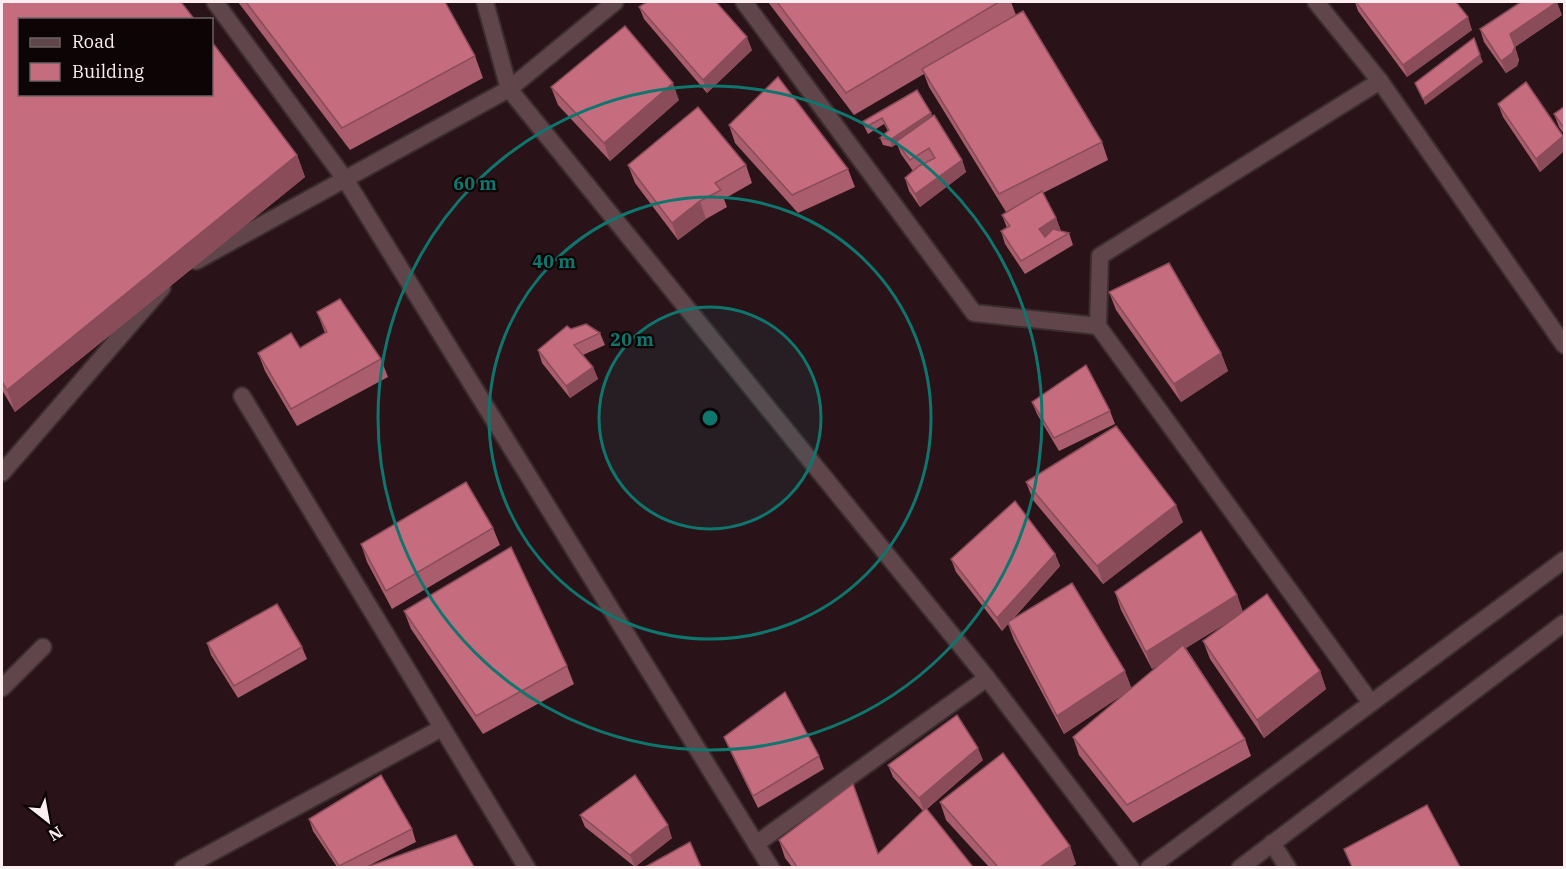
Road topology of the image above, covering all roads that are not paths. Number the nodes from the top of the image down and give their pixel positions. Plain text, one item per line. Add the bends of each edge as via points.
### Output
1 (215, 2) edge
2 (485, 2) edge
3 (615, 2) edge
4 (744, 2) edge
5 (1316, 2) edge
6 (1380, 81) junction
7 (509, 89) junction
8 (345, 179) junction
9 (1098, 326) junction
10 (1564, 345) edge
11 (242, 396) dead end
12 (2, 473) edge
13 (1564, 560) edge
14 (1564, 623) edge
15 (43, 647) dead end
16 (987, 678) junction
17 (2, 688) edge
18 (1371, 703) junction
19 (442, 728) junction
20 (1272, 843) junction
21 (756, 844) junction
22 (183, 867) edge
23 (527, 867) edge
24 (771, 867) edge
25 (1131, 867) edge
26 (1149, 867) edge
27 (1240, 867) edge
28 (1288, 867) edge

1 - 8 street
2 - 7 street
3 - 7 street
4 - 9 street via 974,313
5 - 6 street
6 - 9 street via 1100,256
6 - 10 street
7 - 8 street
7 - 16 street
8 - 12 street via 181,269
8 - 21 street
9 - 18 street
11 - 19 street
13 - 18 street
14 - 20 street
15 - 17 street
16 - 21 street
16 - 25 street
18 - 26 street
19 - 22 street
19 - 23 street
20 - 27 street
20 - 28 street
21 - 24 street

